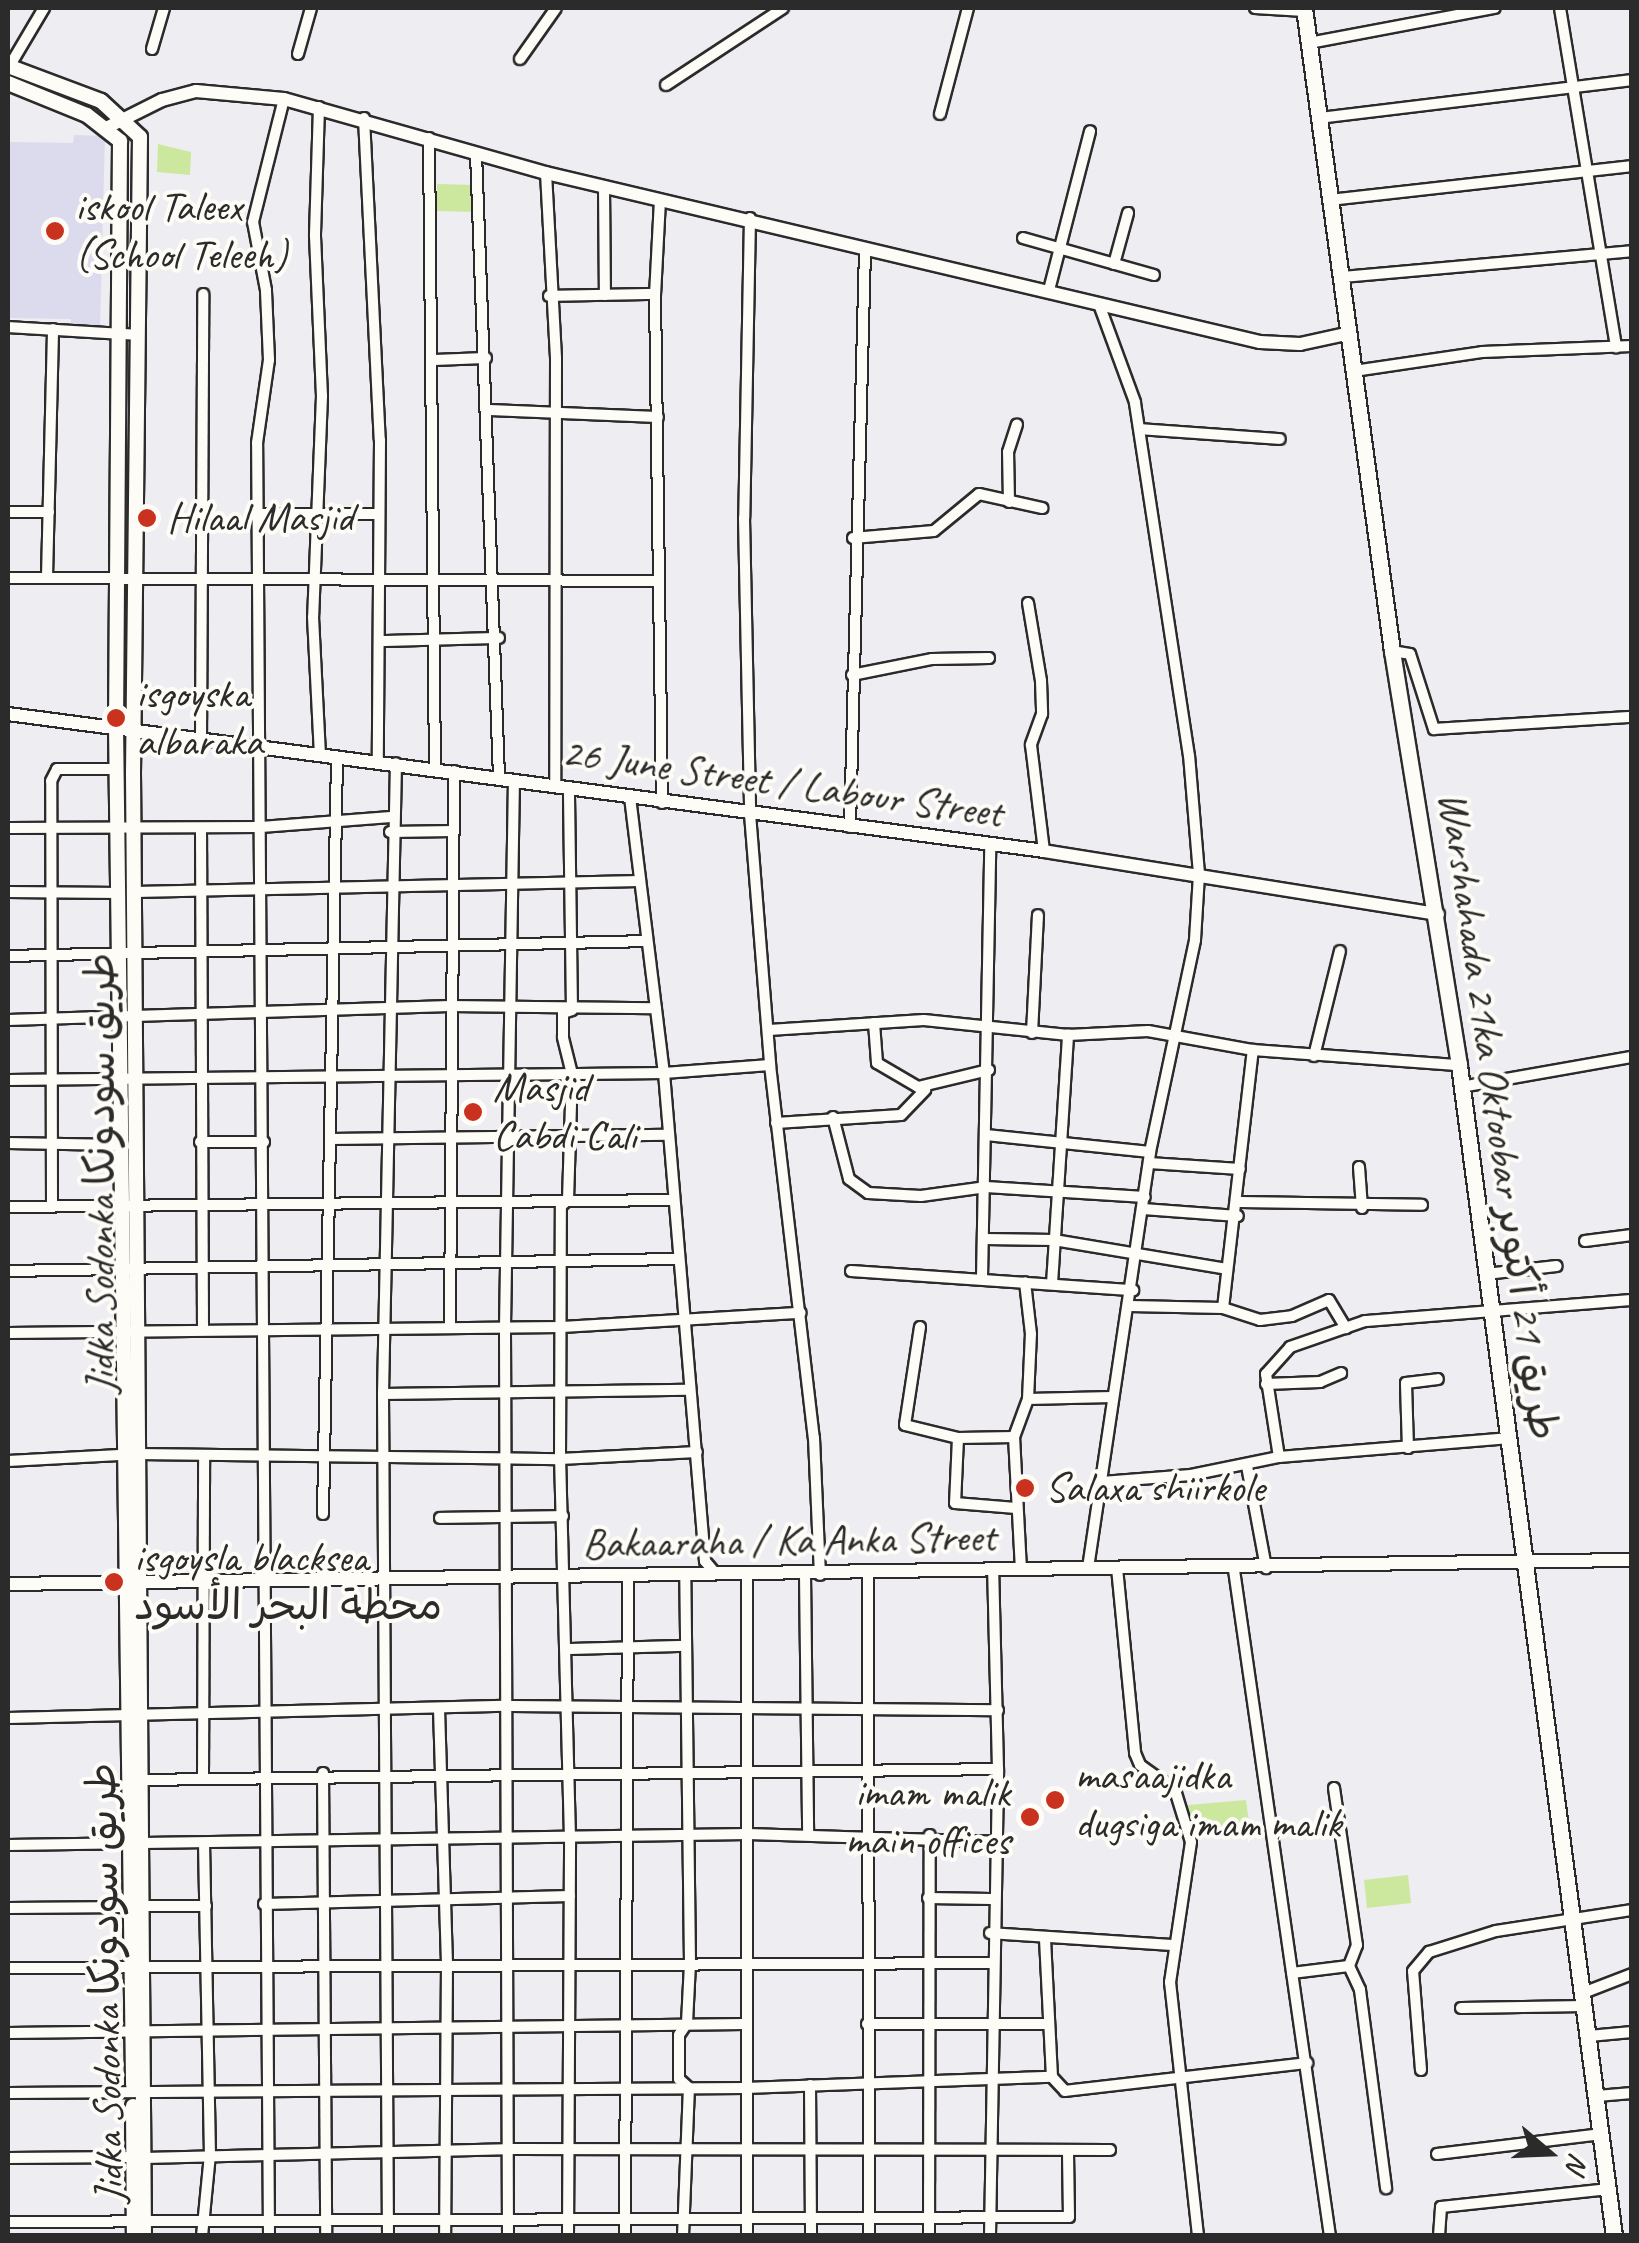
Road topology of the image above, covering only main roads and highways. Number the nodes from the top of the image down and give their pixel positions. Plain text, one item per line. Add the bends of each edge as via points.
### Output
1 (1304, 9) edge
2 (8, 66) edge
3 (8, 83) edge
4 (35, 84) junction
5 (127, 827) junction
6 (128, 1081) junction
7 (128, 1205) junction
8 (131, 1717) junction
9 (134, 1846) junction
10 (137, 2225) edge
11 (144, 2236) edge
12 (1614, 2236) edge

1 - 12 main road, Warshahada 21ka Oktoobar طريق 21 أكتوبر via 1392,651 1460,1064
2 - 4 main road
3 - 4 main road
4 - 5 main road, Jidka Sodonka طريق سودونكا via 120,141 116,726
4 - 5 main road, Jidka Sodonka طريق سودونكا via 124,116 140,137
5 - 6 main road, Jidka Sodonka طريق سودونكا
6 - 7 main road, Jidka Sodonka طريق سودونكا
6 - 7 main road, Jidka Sodonka طريق سودونكا via 120,1144
7 - 8 main road, Jidka Sodonka طريق سودونكا
8 - 9 main road, Jidka Sodonka طريق سودونكا
8 - 9 main road, Jidka Sodonka طريق سودونكا
9 - 10 main road, Jidka Sodonka طريق سودونكا
10 - 11 main road, Jidka Sodonka طريق سودونكا

